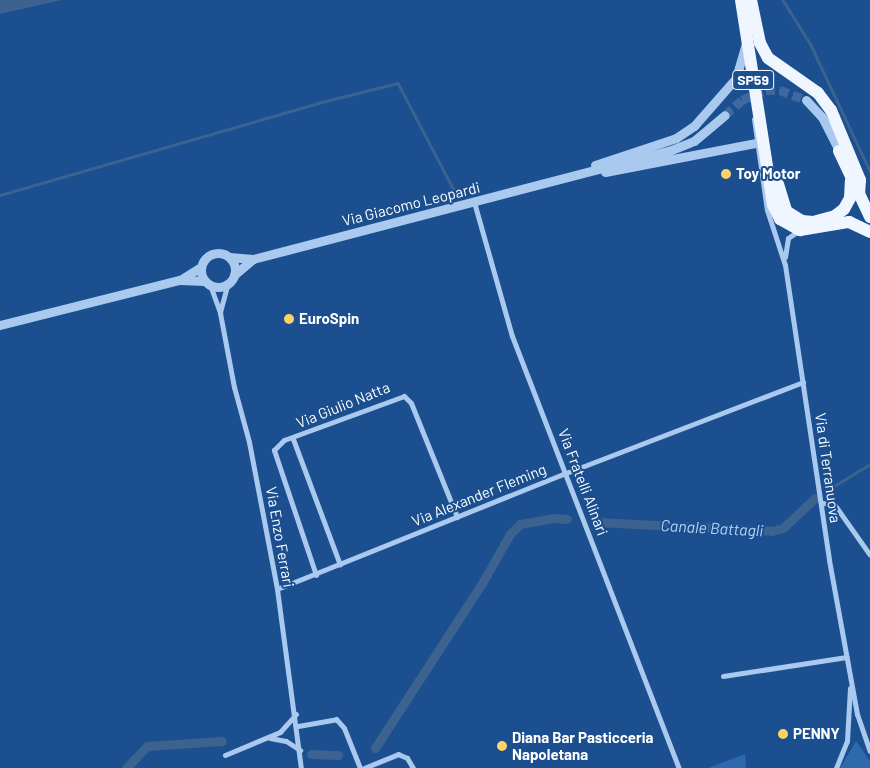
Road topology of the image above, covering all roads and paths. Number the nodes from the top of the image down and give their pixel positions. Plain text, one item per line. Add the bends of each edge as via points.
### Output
1 (740, 0) edge
2 (746, 0) edge
3 (751, 0) edge
4 (746, 40) junction
5 (751, 71) junction
6 (806, 100) tunnel mouth
7 (725, 114) tunnel mouth
8 (756, 143) junction
9 (839, 151) joint
10 (575, 175) junction
11 (851, 181) junction
12 (859, 194) junction
13 (474, 202) junction
14 (870, 218) edge
15 (800, 230) junction
16 (870, 232) edge
17 (229, 257) junction
18 (253, 259) junction
19 (785, 265) junction
20 (201, 267) junction
21 (231, 279) junction
22 (180, 280) junction
23 (208, 283) junction
24 (220, 313) junction
25 (0, 325) edge
26 (803, 382) junction
27 (293, 439) junction
28 (566, 473) junction
29 (822, 503) junction
30 (457, 517) junction
31 (870, 555) edge
32 (340, 565) junction
33 (316, 574) junction
34 (277, 590) junction
35 (847, 657) junction
36 (850, 675) junction
37 (723, 676) dead end
38 (296, 714) junction
39 (298, 726) junction
40 (269, 738) junction
41 (300, 750) junction
42 (870, 751) edge
43 (225, 755) dead end
44 (301, 768) edge
45 (362, 768) edge
46 (413, 768) edge
47 (679, 768) edge
48 (836, 768) edge

1 - 4 main road, SP59
2 - 11 main road via 780,198 786,211 802,221 813,222 835,216 850,198
3 - 12 main road via 760,43 768,58 818,93 831,110 860,180
4 - 5 main road, SP59
4 - 10 street, Via Giacomo Leopardi via 736,78 694,126 676,138 615,156
5 - 8 street, Via di Terranuova
5 - 15 main road, SP59 via 773,205 780,219
6 - 9 street via 822,117
7 - 10 street, Via Giacomo Leopardi via 694,141 669,151
8 - 10 street, Via Giacomo Leopardi via 620,171
8 - 19 street, Via di Terranuova via 767,210
9 - 11 main road
10 - 13 street, Via Giacomo Leopardi
11 - 12 main road
12 - 14 main road
13 - 18 street, Via Giacomo Leopardi
13 - 28 street, Via Fratelli Alinari via 512,336
15 - 16 main road via 849,222
15 - 19 street, Via di Terranuova via 788,238
17 - 18 street, Via Giacomo Leopardi
17 - 20 street, Via Giacomo Leopardi via 215,253 206,258
17 - 21 street via 234,265
18 - 21 street, Via Giacomo Leopardi
19 - 26 street, Via di Terranuova
20 - 22 street, Via Giacomo Leopardi
20 - 23 street
21 - 23 street, Via Giacomo Leopardi via 220,287
21 - 24 street
22 - 23 street, Via Giacomo Leopardi
22 - 25 street, Via Giacomo Leopardi
23 - 24 street, Via Enzo Ferrari
24 - 34 street, Via Enzo Ferrari via 234,387 250,442
26 - 28 street, Via Alexander Fleming
26 - 29 street, Via di Terranuova
27 - 30 street, Via Giulio Natta via 404,396 411,403
27 - 32 street, Via Giulio Natta
27 - 33 street via 284,440 274,450
28 - 30 street, Via Alexander Fleming
28 - 47 street, Via Fratelli Alinari
29 - 31 street via 834,504
29 - 35 street, Via di Terranuova
30 - 32 street, Via Alexander Fleming
32 - 33 street, Via Alexander Fleming
33 - 34 street, Via Alexander Fleming
34 - 38 street, Via Enzo Ferrari
35 - 36 street, Via di Terranuova
35 - 37 street
36 - 42 street, Via di Terranuova via 861,732
36 - 48 street, Via di Terranuova via 847,741
38 - 39 street, Via Enzo Ferrari
38 - 40 street via 289,726
39 - 41 street, Via Enzo Ferrari
39 - 45 street via 336,719 344,728
40 - 41 street via 286,741
40 - 43 street
41 - 44 street, Via Enzo Ferrari
45 - 46 street via 398,754 406,758

